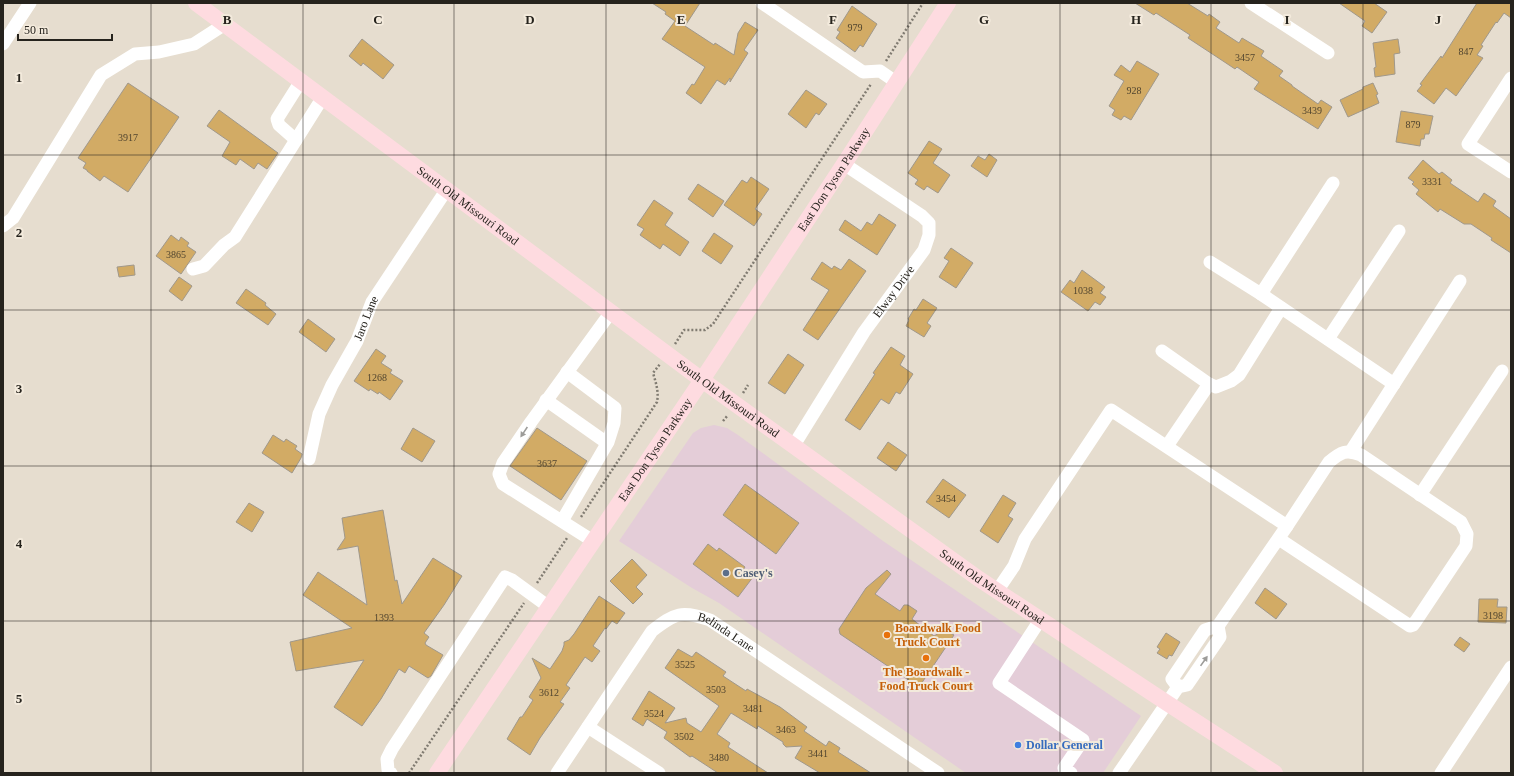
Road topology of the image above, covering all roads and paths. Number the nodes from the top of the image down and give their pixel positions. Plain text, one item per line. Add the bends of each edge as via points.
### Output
1 (30, 3) edge
2 (196, 3) edge
3 (762, 3) edge
4 (923, 3) edge
5 (948, 3) edge
6 (1250, 3) edge
7 (225, 24) junction
8 (3, 43) edge
9 (1328, 53) dead end
10 (887, 60) dead end
11 (1511, 78) edge
12 (301, 81) junction
13 (896, 82) junction
14 (872, 83) dead end
15 (323, 97) junction
16 (296, 140) junction
17 (844, 164) junction
18 (1511, 172) edge
19 (1334, 184) dead end
20 (447, 189) junction
21 (3, 226) edge
22 (1399, 231) dead end
23 (1210, 262) dead end
24 (193, 269) dead end
25 (1460, 281) dead end
26 (1260, 294) junction
27 (1282, 308) junction
28 (611, 312) junction
29 (681, 336) dead end
30 (1328, 339) junction
31 (1162, 351) dead end
32 (655, 370) dead end
33 (1502, 371) dead end
34 (567, 372) junction
35 (702, 380) junction
36 (1209, 384) junction
37 (1394, 384) junction
38 (546, 400) junction
39 (607, 444) junction
40 (794, 445) junction
41 (1167, 446) junction
42 (1351, 451) junction
43 (309, 459) dead end
44 (1420, 495) junction
45 (582, 514) dead end
46 (562, 521) junction
47 (1287, 526) junction
48 (1280, 540) junction
49 (594, 541) junction
50 (563, 544) dead end
51 (540, 579) dead end
52 (997, 591) junction
53 (521, 607) dead end
54 (549, 607) junction
55 (1040, 620) junction
56 (1511, 667) edge
57 (1166, 703) junction
58 (588, 727) junction
59 (1065, 771) edge
60 (391, 773) edge
61 (409, 773) edge
62 (437, 773) edge
63 (557, 773) edge
64 (659, 773) edge
65 (938, 773) edge
66 (1119, 773) edge
67 (1275, 773) edge
68 (1441, 773) edge

1 - 8 street
2 - 7 main road, South Old Missouri Road
3 - 13 street via 863,72 880,71
4 - 10 path
5 - 13 main road, East Don Tyson Parkway
6 - 9 street
7 - 12 main road, South Old Missouri Road
7 - 21 street via 194,44 159,52 135,54 101,76 13,218
11 - 18 street via 1468,144
12 - 15 main road, South Old Missouri Road
12 - 16 street via 277,119 279,125
13 - 17 main road, East Don Tyson Parkway
14 - 29 path via 713,324 705,330 684,330
15 - 16 street
15 - 20 main road, South Old Missouri Road
16 - 24 street via 235,237 204,266
17 - 35 main road, East Don Tyson Parkway
17 - 40 street, Elway Drive via 922,216 929,223 929,235 924,250 864,332
19 - 26 street
20 - 28 main road, South Old Missouri Road
20 - 43 street, Jaro Lane via 372,302 357,341 319,414
22 - 30 street
23 - 26 street
25 - 37 street
26 - 27 street
27 - 30 street
27 - 36 street via 1239,375 1216,387
28 - 34 street
28 - 35 main road, South Old Missouri Road
30 - 37 street
31 - 36 street
32 - 45 path via 653,373 658,397 656,402
33 - 44 street
34 - 38 street
34 - 39 street via 615,408 614,422
35 - 40 main road, South Old Missouri Road
35 - 49 main road, East Don Tyson Parkway
36 - 41 street
37 - 42 street
38 - 39 street
38 -> 46 street via 503,462 499,474 503,484
39 - 46 street
40 - 52 main road, South Old Missouri Road
41 - 47 street
41 - 52 street via 1111,410 1025,539 1014,566
42 - 44 street via 1361,455
42 - 47 street via 1339,454 1330,462
44 - 48 street via 1461,522 1467,534 1466,546 1410,626
46 - 49 street
47 - 48 street
48 - 57 street via 1218,626 1220,637 1187,685 1178,687
49 - 54 main road, East Don Tyson Parkway
50 - 51 path
52 - 55 main road, South Old Missouri Road
53 - 61 path
54 - 60 street via 505,577 392,748 387,759 388,770
54 - 62 main road, East Don Tyson Parkway
55 - 57 main road, South Old Missouri Road
55 - 59 street via 998,683 1083,740
56 - 68 street
57 - 66 street
57 - 67 main road, South Old Missouri Road
58 - 63 street, Belinda Lane
58 - 64 street
58 - 65 street, Belinda Lane via 652,631 678,614 694,614 710,620

